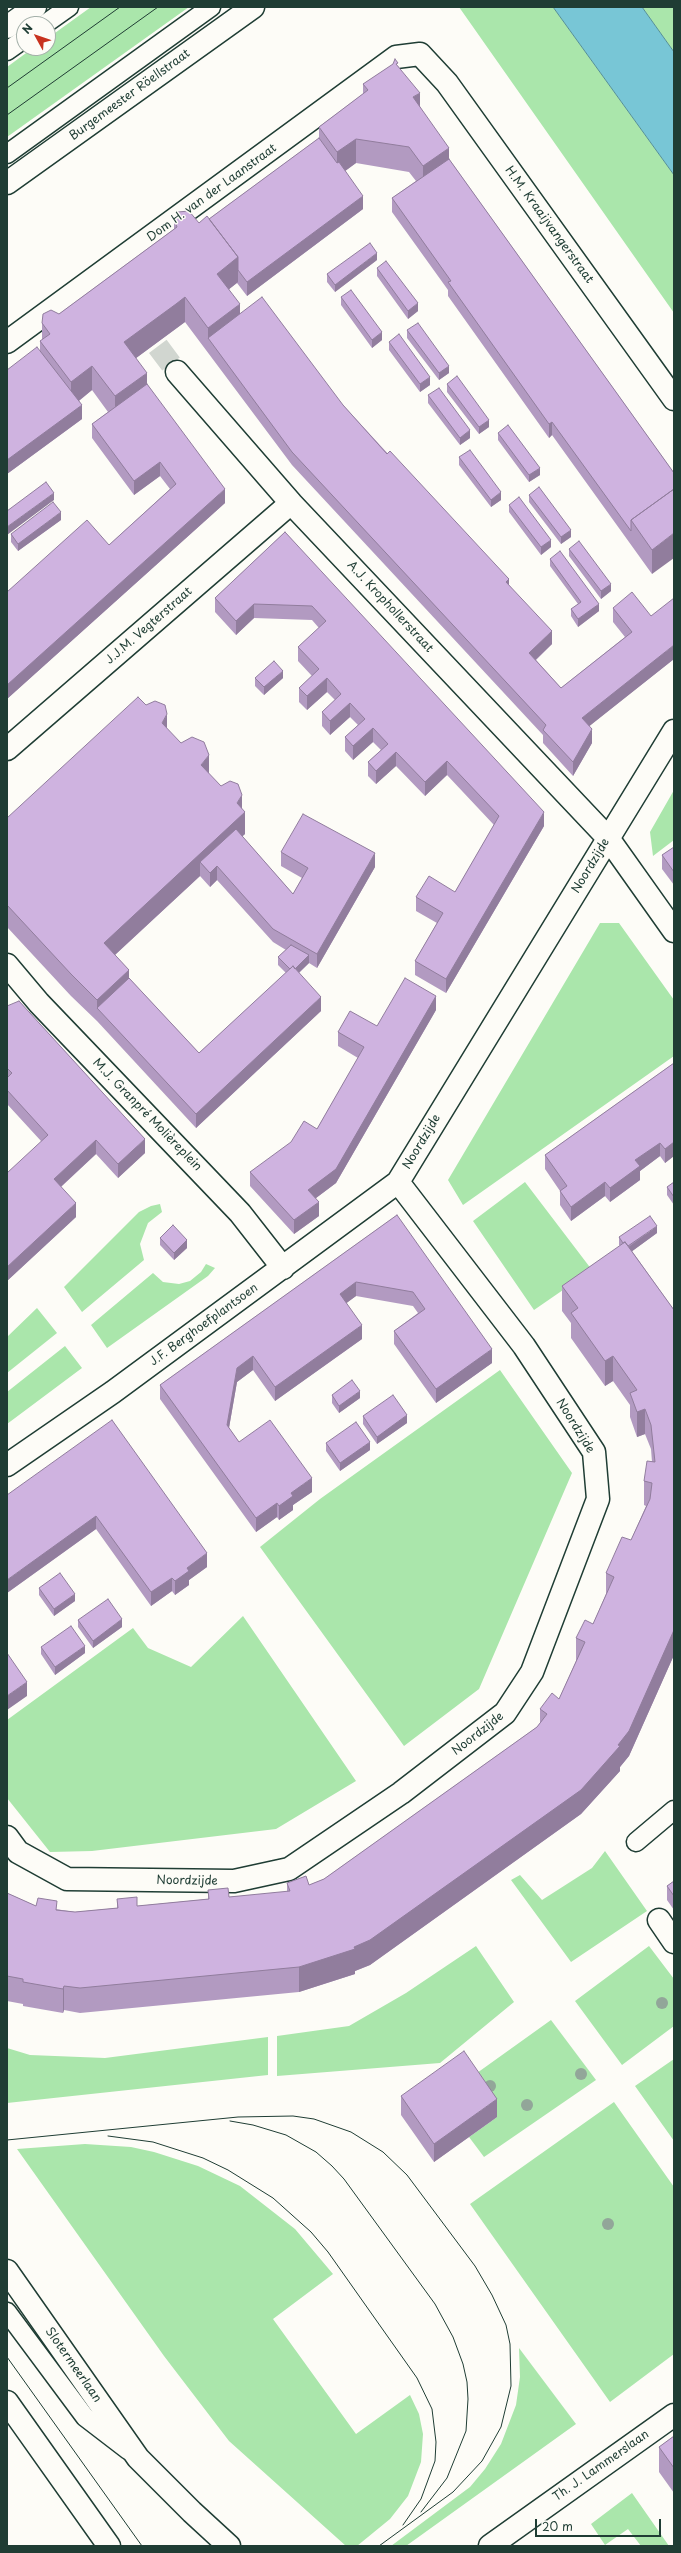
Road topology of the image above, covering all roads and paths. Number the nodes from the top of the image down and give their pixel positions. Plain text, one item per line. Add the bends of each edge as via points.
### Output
1 (35, 7) edge
2 (69, 7) edge
3 (211, 7) edge
4 (253, 7) edge
5 (56, 16) edge
6 (7, 27) edge
7 (16, 45) edge
8 (7, 51) edge
9 (420, 54) joint
10 (7, 154) edge
11 (7, 183) edge
12 (7, 342) edge
13 (176, 372) tunnel mouth
14 (674, 400) edge
15 (291, 502) junction
16 (674, 731) edge
17 (7, 749) edge
18 (608, 838) junction
19 (674, 932) edge
20 (7, 965) edge
21 (398, 1182) junction
22 (283, 1268) junction
23 (7, 1465) edge
24 (674, 1810) edge
25 (7, 1837) edge
26 (636, 1842) dead end
27 (659, 1920) dead end
28 (674, 1942) edge
29 (7, 2271) edge
30 (7, 2312) edge
31 (7, 2402) edge
32 (674, 2415) edge
33 (138, 2458) junction
34 (110, 2546) edge
35 (229, 2546) edge
36 (490, 2546) edge

1 - 6 street
2 - 5 lane
3 - 10 lane, Burgemeester Röellstraat
4 - 11 street, Burgemeester Röellstraat
7 - 8 lane
9 - 12 street, Dom H. van der Laanstraat via 396,57
9 - 14 street, H.M. Kraaijvangerstraat via 447,83
13 - 15 street, A.J. Krophollerstraat
15 - 17 street, J.J.M. Vegterstraat
15 - 18 street, A.J. Krophollerstraat
16 - 18 street, Noordzijde
18 - 19 street, A.J. Krophollerstraat
18 - 21 street, Noordzijde
20 - 22 street, M.J. Granpré Molièreplein via 39,1003 240,1213
21 - 22 street, J.F. Berghoefplantsoen
21 - 25 street, Noordzijde via 524,1346 594,1452 598,1499 532,1672 505,1713 401,1792 289,1869 234,1881 67,1879 18,1852
22 - 23 street, J.F. Berghoefplantsoen
24 - 26 lane
27 - 28 street
29 - 33 street, Slotermeerlaan
30 - 33 lane, Slotermeerlaan via 85,2417
31 - 34 street
32 - 36 street, Th. J. Lammerslaan
33 - 35 street, Slotermeerlaan

